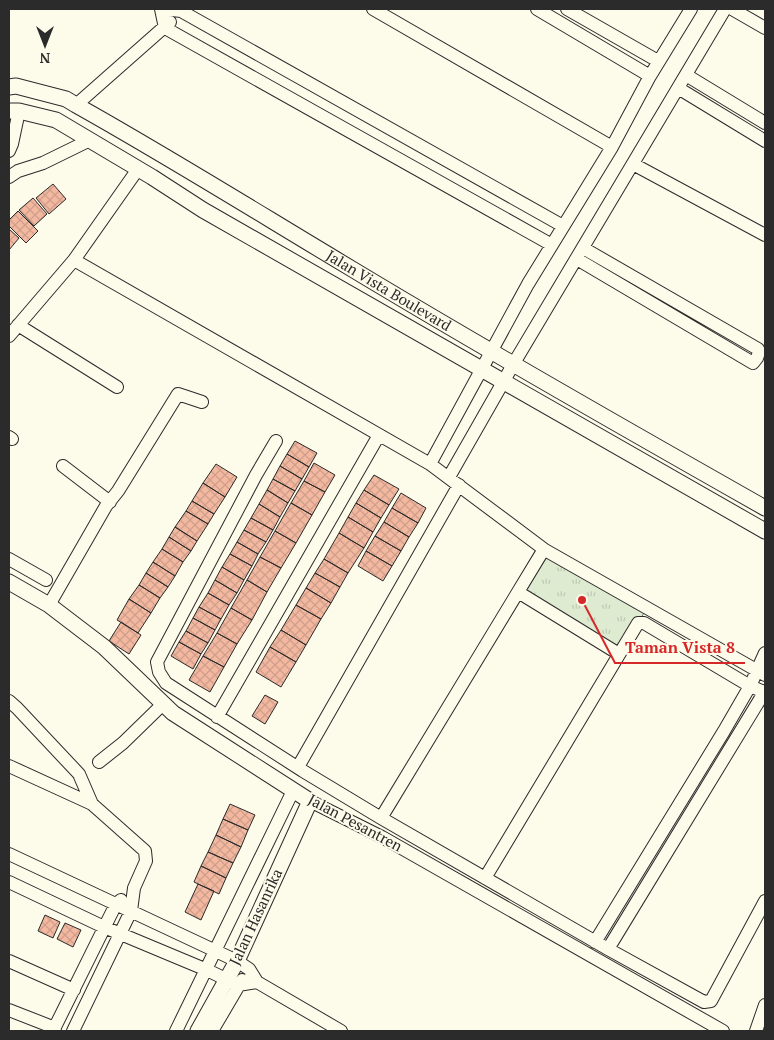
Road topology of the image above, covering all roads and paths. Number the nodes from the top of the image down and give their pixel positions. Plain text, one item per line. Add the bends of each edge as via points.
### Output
1 (162, 9) edge
2 (373, 9) edge
3 (537, 9) edge
4 (567, 9) edge
5 (690, 9) edge
6 (725, 9) edge
7 (732, 9) edge
8 (183, 10) edge
9 (165, 28) junction
10 (765, 28) edge
11 (658, 61) junction
12 (686, 75) junction
13 (650, 76) junction
14 (12, 86) edge
15 (315, 87) junction
16 (678, 88) junction
17 (76, 105) junction
18 (304, 105) junction
19 (14, 111) edge
20 (56, 120) junction
21 (765, 123) edge
22 (90, 140) junction
23 (765, 141) edge
24 (612, 147) junction
25 (9, 151) edge
26 (436, 155) junction
27 (633, 164) junction
28 (138, 169) junction
29 (426, 174) junction
30 (9, 177) edge
31 (563, 226) junction
32 (765, 235) edge
33 (552, 245) junction
34 (580, 254) junction
35 (74, 260) junction
36 (18, 325) junction
37 (9, 336) edge
38 (491, 350) junction
39 (514, 363) junction
40 (482, 368) junction
41 (504, 381) junction
42 (117, 387) dead end
43 (202, 402) dead end
44 (379, 435) junction
45 (276, 441) dead end
46 (430, 464) junction
47 (64, 466) dead end
48 (454, 481) junction
49 (110, 502) junction
50 (765, 508) edge
51 (765, 531) edge
52 (545, 550) junction
53 (9, 559) edge
54 (46, 580) dead end
55 (9, 582) edge
56 (518, 592) junction
57 (49, 605) junction
58 (765, 653) edge
59 (620, 654) junction
60 (761, 673) edge
61 (750, 686) junction
62 (765, 691) edge
63 (9, 701) edge
64 (163, 704) junction
65 (217, 717) junction
66 (99, 762) dead end
67 (9, 766) edge
68 (298, 767) junction
69 (290, 798) dead end
70 (310, 801) junction
71 (92, 804) junction
72 (381, 818) junction
73 (9, 854) edge
74 (485, 878) junction
75 (9, 882) edge
76 (134, 888) junction
77 (765, 901) edge
78 (116, 904) junction
79 (131, 911) junction
80 (104, 927) junction
81 (120, 934) junction
82 (595, 942) junction
83 (608, 949) junction
84 (215, 952) junction
85 (9, 961) edge
86 (243, 965) junction
87 (207, 970) junction
88 (232, 982) junction
89 (257, 982) junction
90 (74, 990) junction
91 (765, 1006) edge
92 (9, 1010) edge
93 (54, 1030) edge
94 (73, 1031) edge
95 (176, 1031) edge
96 (198, 1031) edge
97 (212, 1031) edge
98 (341, 1031) edge
99 (723, 1031) edge
100 (756, 1031) edge

1 - 8 street
1 - 9 street
2 - 24 street
3 - 13 street
4 - 11 street
5 - 11 street
6 - 12 street
7 - 10 street
8 - 9 street
8 - 15 street
9 - 17 street
9 - 18 street
11 - 13 street
12 - 16 street
12 - 21 street
13 - 24 street
14 - 17 street, Jalan Vista Boulevard
14 - 19 street
15 - 18 street
15 - 26 street
16 - 23 street
16 - 27 street
17 - 20 street
17 - 38 street, Jalan Vista Boulevard
18 - 29 street
19 - 20 street, Jalan Vista Boulevard
19 - 25 street
20 - 22 street, Jalan Vista Boulevard
22 - 28 street, Jalan Vista Boulevard
22 - 30 street
24 - 31 street
26 - 29 street
26 - 31 street
27 - 32 street
27 - 34 street
28 - 35 street
28 - 40 street, Jalan Vista Boulevard
29 - 33 street
31 - 33 street
33 - 38 street
34 - 34 street via 758,349 757,358 753,363
34 - 39 street
35 - 36 street
35 - 44 street
36 - 37 street
36 - 42 street
38 - 39 street, Jalan Vista Boulevard
38 - 40 street
39 - 41 street
39 - 50 street, Jalan Vista Boulevard
40 - 41 street, Jalan Vista Boulevard
40 - 46 street
41 - 48 street
41 - 51 street, Jalan Vista Boulevard
43 - 49 street via 178,394
44 - 46 street
44 - 65 street
45 - 65 street via 157,662 166,683
46 - 48 street
47 - 49 street
48 - 52 street
48 - 68 street
49 - 57 street
52 - 56 street
52 - 60 street
53 - 54 street
55 - 57 street, Jalan Pesantren
56 - 59 street
56 - 72 street
57 - 64 street, Jalan Pesantren via 104,647
58 - 60 street
59 - 61 street via 638,622 641,622
59 - 74 street
60 - 61 street
61 - 62 street
61 - 82 street
62 - 83 street
63 - 71 street via 79,774
64 - 66 street
64 - 70 street, Jalan Pesantren
65 - 68 street
67 - 71 street
68 - 72 street
69 - 84 street
70 - 86 street, Jalan Hasanrika
70 - 99 street, Jalan Pesantren via 382,837
71 - 76 street via 145,851 146,861
72 - 74 street
73 - 78 street
74 - 82 street
75 - 80 street
76 - 78 street
76 - 79 street
77 - 83 street via 708,1002
78 - 79 street
78 - 80 street
79 - 81 street
79 - 84 street
80 - 81 street
80 - 90 street
81 - 87 street
81 - 94 street
82 - 83 street
84 - 86 street
84 - 87 street
85 - 90 street
86 - 88 street, Jalan Hasanrika
86 - 89 street
87 - 88 street
87 - 95 street
88 - 89 street
88 - 96 street, Jalan Hasanrika
88 - 97 street
89 - 98 street
90 - 93 street
91 - 100 street
92 - 93 street

